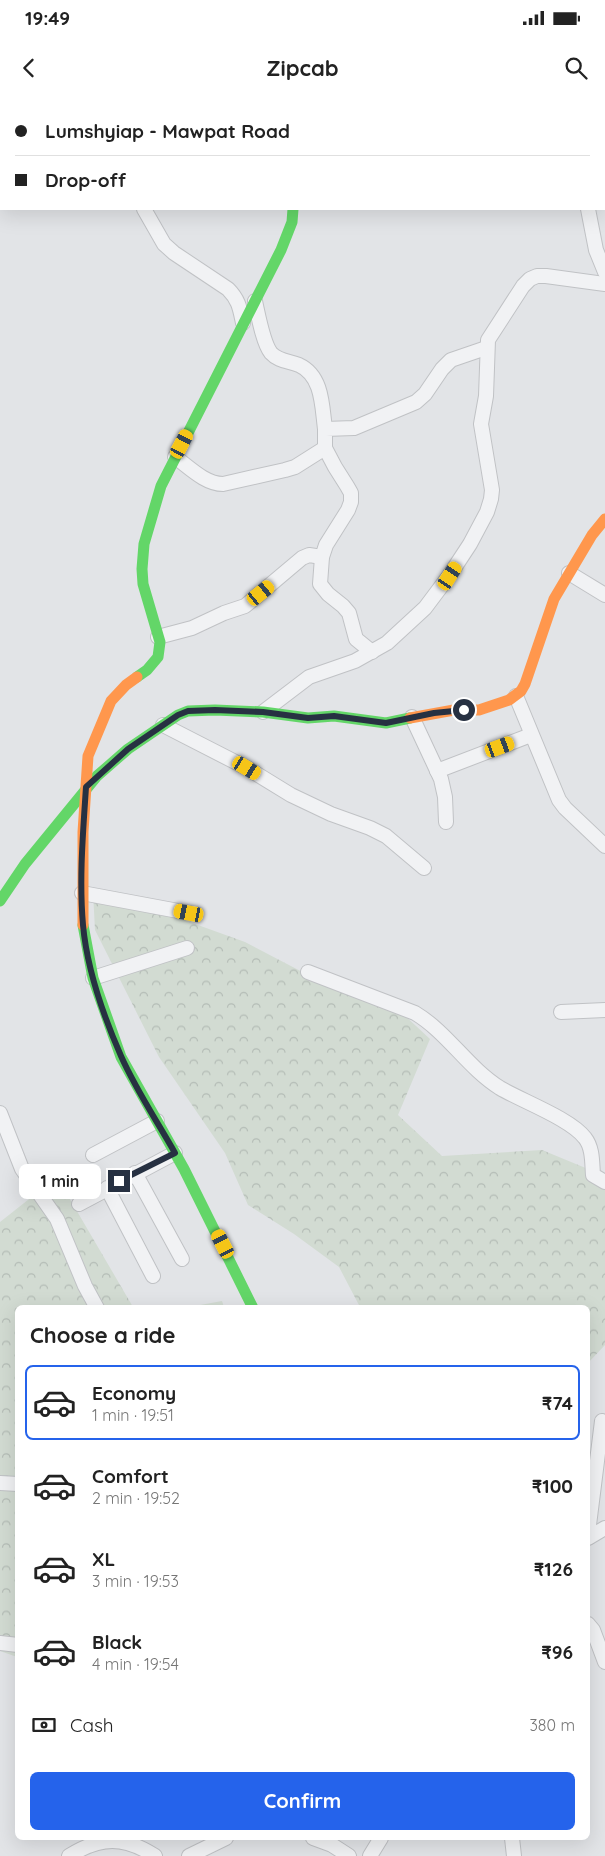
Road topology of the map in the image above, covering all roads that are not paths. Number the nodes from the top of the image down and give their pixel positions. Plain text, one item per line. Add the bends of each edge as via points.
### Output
1 (145, 210) edge
2 (293, 210) edge
3 (588, 210) edge
4 (605, 272) edge
5 (605, 284) edge
6 (255, 301) junction
7 (243, 323) junction
8 (486, 348) junction
9 (325, 429) junction
10 (325, 448) junction
11 (175, 457) junction
12 (605, 519) edge
13 (322, 557) junction
14 (569, 573) junction
15 (605, 595) edge
16 (158, 637) junction
17 (372, 652) junction
18 (516, 696) junction
19 (263, 712) junction
20 (412, 717) junction
21 (163, 725) junction
22 (531, 736) junction
23 (437, 771) junction
24 (86, 787) junction
25 (446, 822) dead end
26 (605, 846) edge
27 (424, 868) dead end
28 (82, 893) junction
29 (0, 900) edge
30 (189, 913) dead end
31 (187, 948) dead end
32 (308, 972) dead end
33 (93, 978) junction
34 (605, 1010) edge
35 (560, 1012) dead end
36 (0, 1113) edge
37 (157, 1121) junction
38 (175, 1153) junction
39 (94, 1155) dead end
40 (135, 1173) junction
41 (605, 1182) edge
42 (106, 1188) junction
43 (78, 1204) dead end
44 (182, 1259) dead end
45 (153, 1276) dead end
46 (95, 1305) edge
47 (252, 1305) edge
48 (602, 1420) dead end
49 (0, 1483) edge
50 (15, 1484) edge
51 (590, 1517) edge
52 (605, 1528) edge
53 (590, 1537) edge
54 (590, 1626) edge
55 (0, 1643) edge
56 (15, 1645) edge
57 (605, 1662) edge
58 (222, 1840) edge
59 (318, 1840) edge
60 (380, 1840) edge
61 (512, 1840) edge
62 (69, 1856) edge
63 (155, 1856) edge
64 (189, 1856) edge
65 (349, 1856) edge
66 (370, 1856) edge
67 (514, 1856) edge

1 - 7 street via 164,244 235,296
2 - 6 street via 288,235
3 - 4 street via 596,250
5 - 8 street via 537,276 523,286 492,331
6 - 7 street
6 - 9 street via 270,352 283,361 300,365 319,386
7 - 11 street
8 - 9 street via 451,360 416,402 354,428
8 - 17 street via 481,433 492,490 487,512 435,596 387,643
9 - 10 street
10 - 11 street via 294,467 223,484 207,480
10 - 13 street via 351,493 351,502
11 - 16 street via 161,486 144,544 143,584
12 - 14 street
13 - 16 street via 309,555 302,558 245,606 192,628
13 - 17 street via 322,588 350,613 356,640
14 - 15 street
14 - 18 street via 548,612 525,684
16 - 24 street via 160,649 153,664 117,693 106,709 88,756
17 - 19 street via 309,677
18 - 20 street via 479,710 454,710
18 - 22 street
19 - 20 street via 386,723
19 - 21 street via 188,711
20 - 23 street
21 - 24 street via 128,749
21 - 27 street via 247,768 291,795 386,836
22 - 23 street
22 - 26 street via 559,800
23 - 25 street via 445,797
24 - 28 street
24 - 29 street
28 - 30 street
28 - 33 street via 83,925
31 - 33 street
32 - 41 street via 428,1021 469,1064 500,1087 581,1133 588,1143 593,1175
33 - 37 street via 121,1057
34 - 35 street
36 - 46 street via 22,1169 60,1225
37 - 38 street
37 - 39 street
38 - 40 street
38 - 47 street
40 - 42 street
40 - 44 street
42 - 43 street
42 - 45 street
48 - 51 street
49 - 50 street
52 - 53 street
54 - 57 street
55 - 56 street
58 - 64 street
59 - 65 street
60 - 66 street
61 - 67 street
62 - 63 street via 104,1842 123,1841

